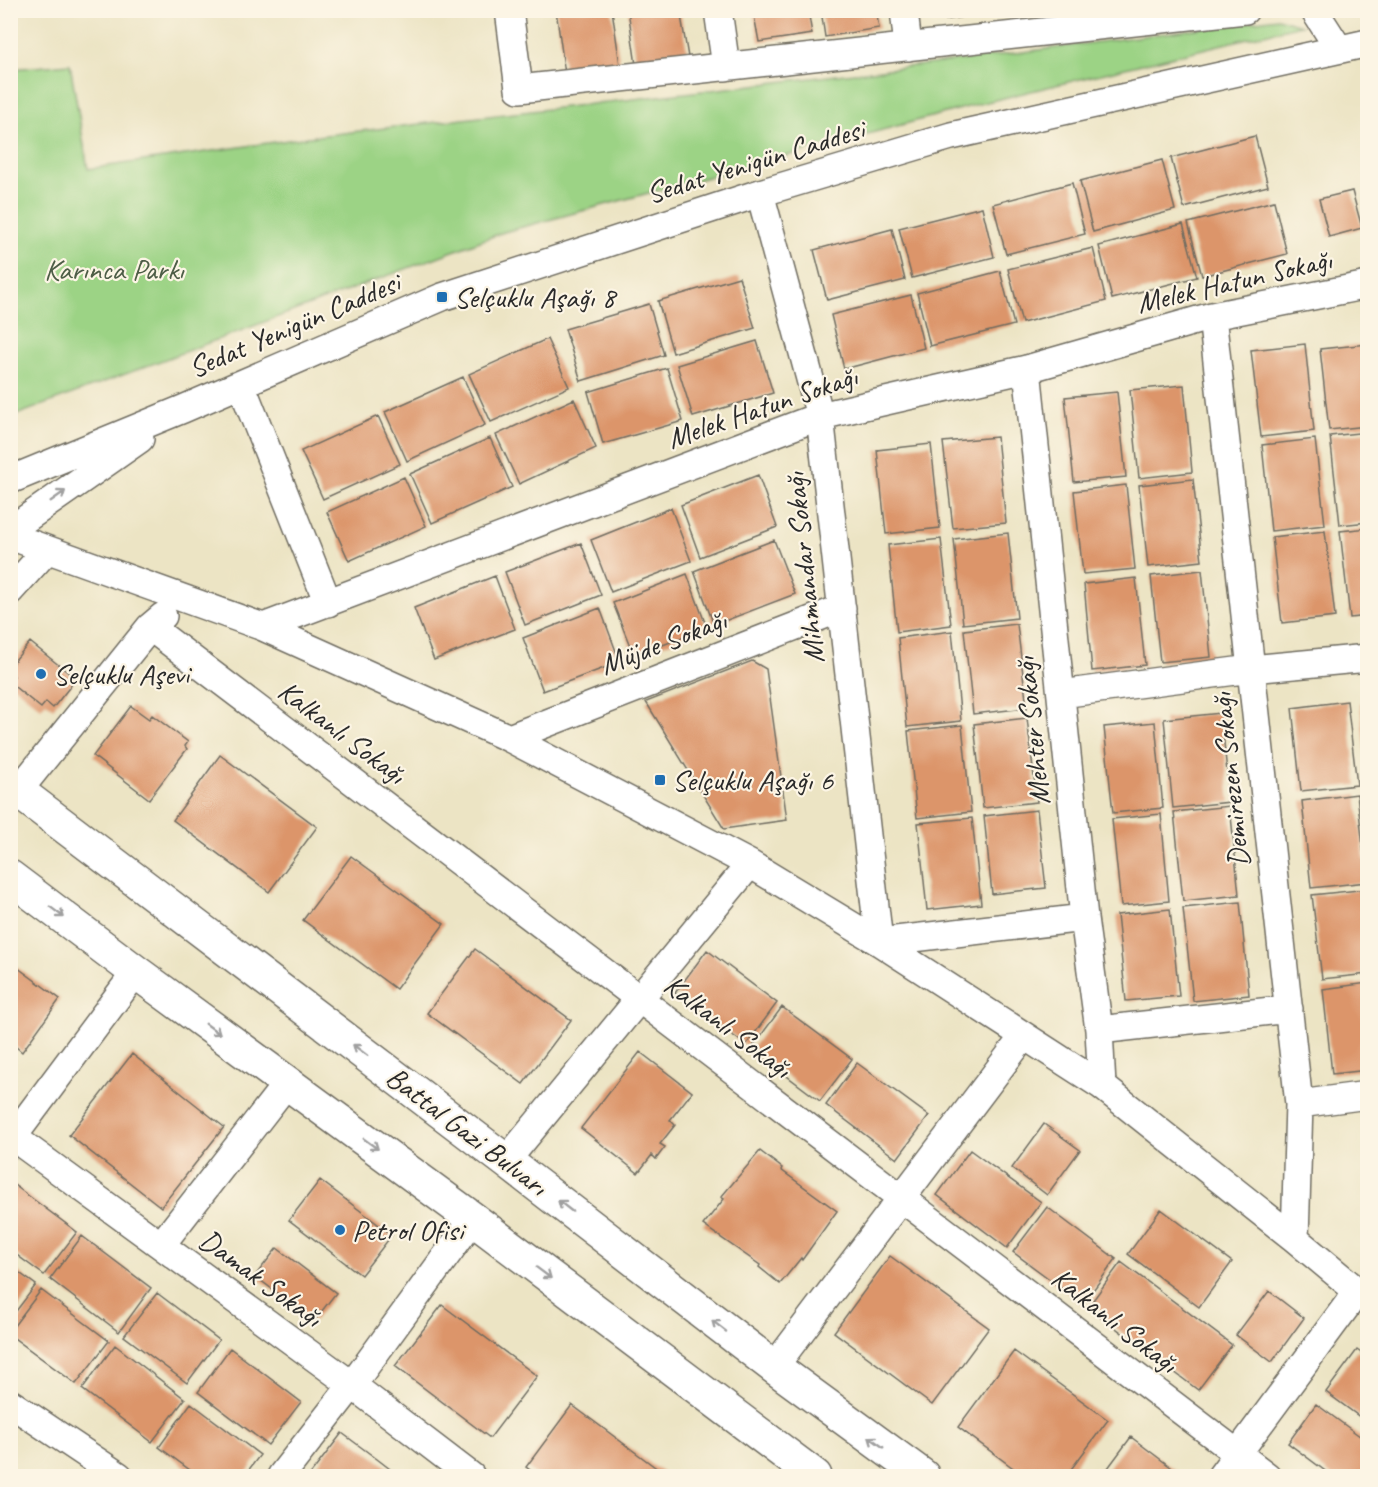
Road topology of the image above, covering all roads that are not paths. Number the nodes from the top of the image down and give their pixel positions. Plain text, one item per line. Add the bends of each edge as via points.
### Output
1 (509, 10) edge
2 (718, 10) edge
3 (904, 10) edge
4 (1245, 10) edge
5 (1314, 10) edge
6 (1102, 18) edge
7 (1368, 43) edge
8 (909, 47) junction
9 (1339, 49) junction
10 (726, 67) junction
11 (760, 193) junction
12 (1368, 285) edge
13 (1212, 316) junction
14 (1027, 369) junction
15 (241, 384) junction
16 (183, 409) junction
17 (820, 416) junction
18 (10, 480) edge
19 (10, 530) edge
20 (10, 536) edge
21 (47, 550) junction
22 (10, 591) edge
23 (180, 599) junction
24 (328, 603) junction
25 (842, 608) junction
26 (150, 627) junction
27 (263, 627) junction
28 (1368, 658) edge
29 (1251, 669) junction
30 (1061, 694) junction
31 (509, 738) junction
32 (14, 788) edge
33 (750, 864) junction
34 (10, 877) edge
35 (1084, 918) junction
36 (879, 942) junction
37 (136, 972) junction
38 (638, 999) junction
39 (1289, 1009) junction
40 (1099, 1030) junction
41 (1024, 1036) junction
42 (287, 1083) junction
43 (1102, 1086) junction
44 (1368, 1095) edge
45 (1299, 1104) junction
46 (11, 1138) edge
47 (506, 1161) junction
48 (903, 1198) junction
49 (472, 1219) junction
50 (1295, 1239) junction
51 (161, 1245) junction
52 (1364, 1296) edge
53 (774, 1367) junction
54 (352, 1385) junction
55 (10, 1403) edge
56 (1237, 1455) junction
57 (111, 1474) edge
58 (281, 1476) edge
59 (471, 1476) edge
60 (815, 1476) edge
61 (923, 1476) edge
62 (1221, 1476) edge
63 (1267, 1476) edge

1 - 10 street via 519,89
2 - 10 street
3 - 8 street
4 - 6 street
5 - 9 street
6 - 8 street
7 - 9 street, Sedat Yenigün Caddesi
8 - 10 street
9 - 11 street, Sedat Yenigün Caddesi via 951,136
11 - 15 street, Sedat Yenigün Caddesi via 442,297
11 - 17 street, Mihmandar Sokağı
12 - 13 street, Melek Hatun Sokağı
13 - 14 street, Melek Hatun Sokağı
13 - 29 street, Demirezen Sokağı
14 - 17 street, Melek Hatun Sokağı
14 - 30 street, Mehter Sokağı
15 - 16 street, Sedat Yenigün Caddesi
15 - 24 street
16 - 18 street
19 -> 16 street
17 - 24 street, Melek Hatun Sokağı
17 - 25 street, Mihmandar Sokağı
20 - 21 street
21 - 22 street
21 - 23 street
23 - 26 street
23 - 27 street
24 - 27 street, Melek Hatun Sokağı
25 - 31 street, Müjde Sokağı
25 - 36 street, Mihmandar Sokağı
26 - 32 street
26 - 38 street, Kalkanlı Sokağı
27 - 31 street
28 - 29 street
29 - 30 street
29 - 39 street, Demirezen Sokağı
30 - 35 street, Mehter Sokağı
31 - 33 street
47 -> 32 main road, Battal Gazi Bulvarı
33 - 36 street
33 - 38 street
34 -> 37 main road
35 - 36 street
35 - 40 street, Mehter Sokağı
36 - 41 street
37 -> 42 main road
37 - 46 street
38 - 47 street
38 - 48 street, Kalkanlı Sokağı
39 - 40 street
39 - 45 street, Demirezen Sokağı
40 - 43 street, Mehter Sokağı
41 - 43 street
41 - 48 street
42 -> 49 main road
42 - 51 street
43 - 50 street
44 - 45 street
45 - 50 street, Demirezen Sokağı
46 - 51 street, Damak Sokağı
53 -> 47 main road, Battal Gazi Bulvarı
48 - 53 street
48 - 56 street, Kalkanlı Sokağı
49 - 54 street
49 -> 60 main road
50 - 52 street
51 - 54 street, Damak Sokağı
52 - 56 street
61 -> 53 main road, Battal Gazi Bulvarı
54 - 58 street
54 - 59 street, Damak Sokağı
55 - 57 street
56 - 62 street
56 - 63 street, Kalkanlı Sokağı

